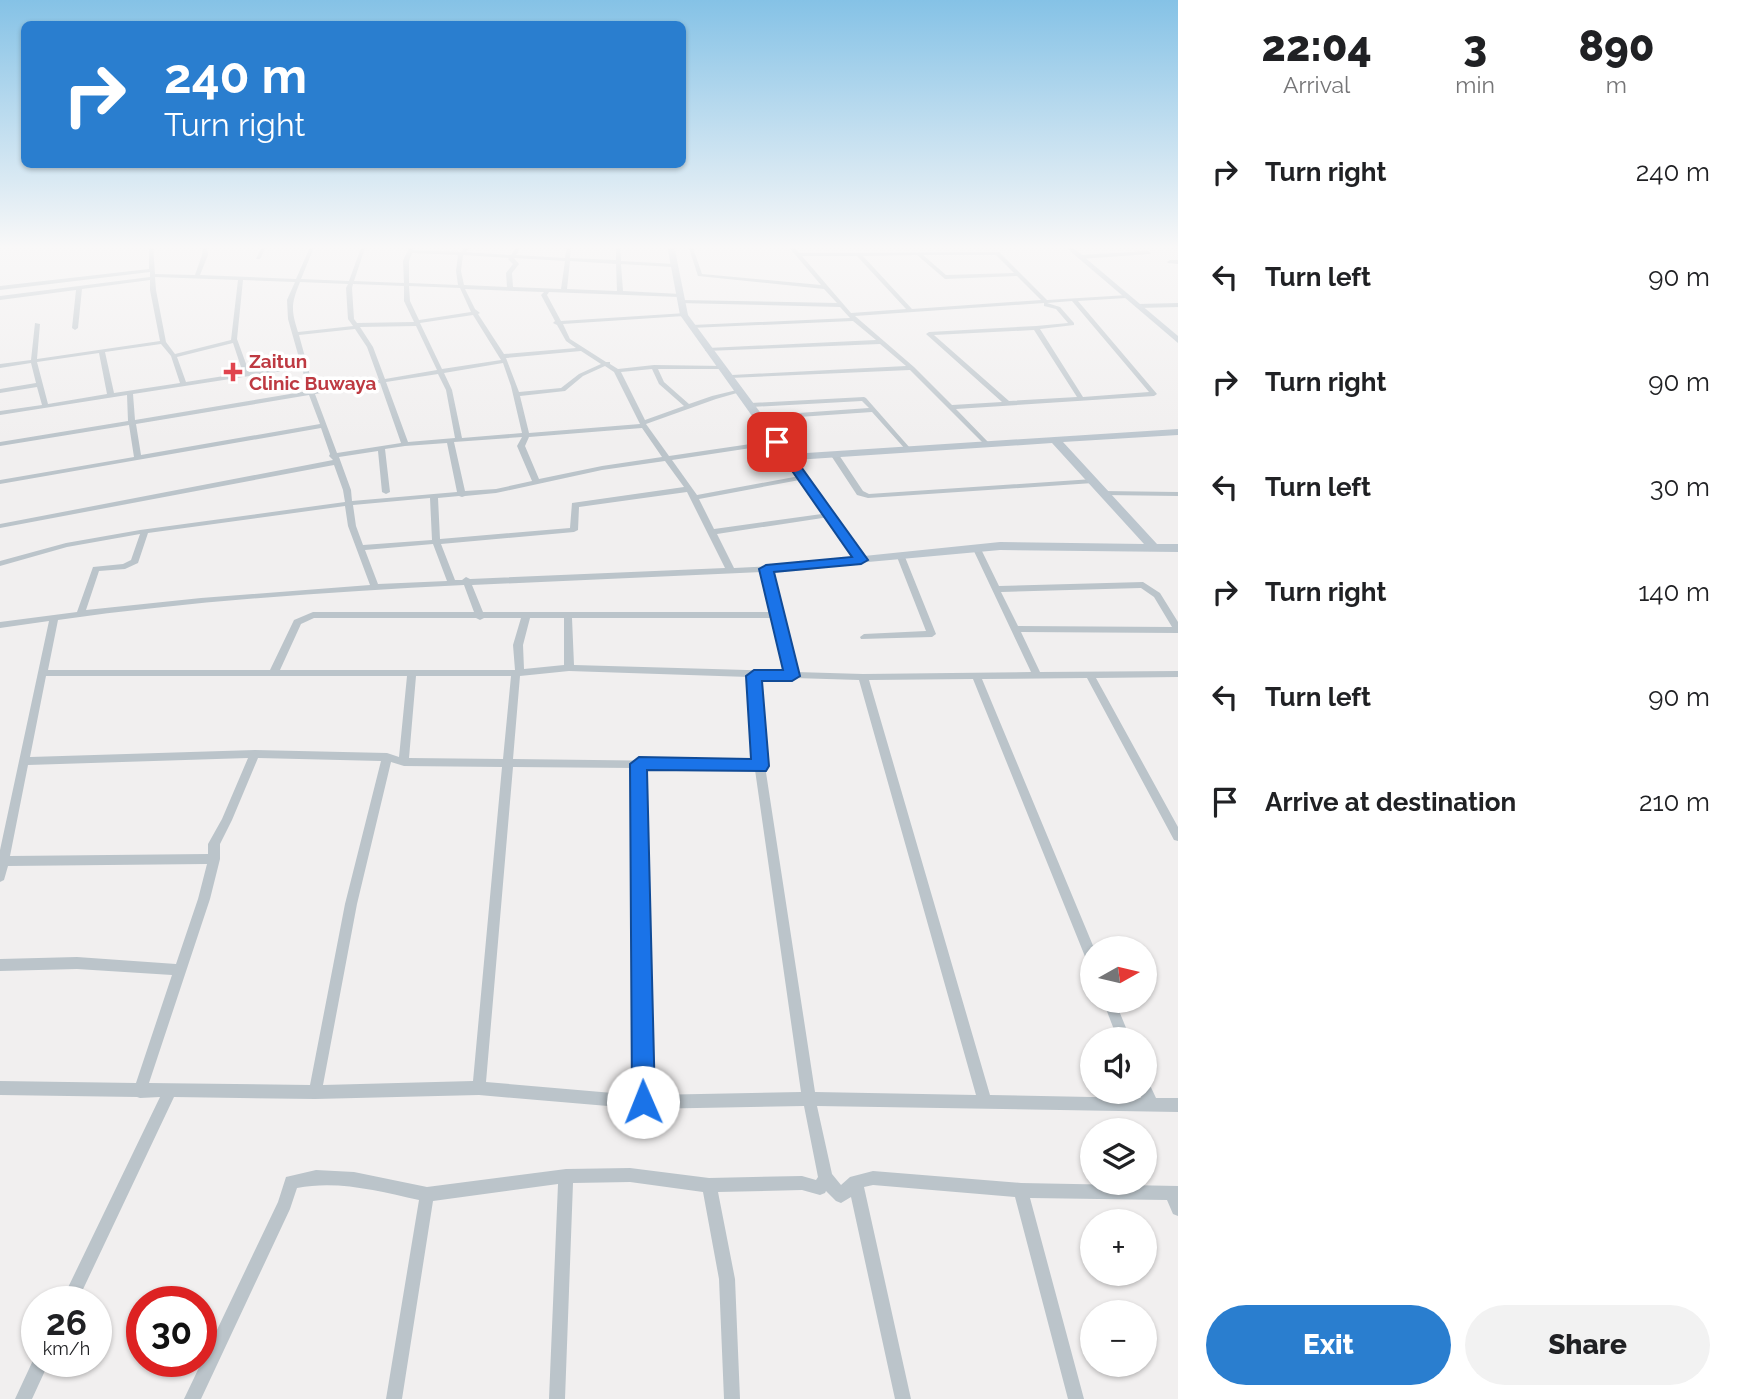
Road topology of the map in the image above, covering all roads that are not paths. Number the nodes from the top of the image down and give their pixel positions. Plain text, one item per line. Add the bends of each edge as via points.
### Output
1 (77, 310) edge
2 (158, 310) edge
3 (235, 310) edge
4 (290, 310) edge
5 (349, 310) edge
6 (411, 310) edge
7 (474, 310) edge
8 (551, 310) edge
9 (683, 310) edge
10 (846, 310) edge
11 (908, 310) edge
12 (1060, 310) edge
13 (1083, 310) edge
14 (1143, 310) edge
15 (477, 313) junction
16 (684, 314) junction
17 (852, 317) junction
18 (417, 323) junction
19 (556, 323) junction
20 (37, 324) dead end
21 (356, 326) junction
22 (692, 327) junction
23 (75, 328) dead end
24 (1037, 328) junction
25 (295, 334) junction
26 (1176, 336) edge
27 (235, 341) junction
28 (163, 342) junction
29 (882, 342) junction
30 (583, 349) junction
31 (708, 350) junction
32 (102, 351) junction
33 (174, 356) junction
34 (504, 359) junction
35 (34, 362) junction
36 (608, 363) junction
37 (0, 366) edge
38 (303, 366) junction
39 (654, 367) junction
40 (723, 367) junction
41 (912, 369) junction
42 (439, 371) junction
43 (617, 371) junction
44 (247, 375) junction
45 (732, 377) junction
46 (379, 381) junction
47 (38, 385) junction
48 (184, 385) junction
49 (0, 391) edge
50 (741, 391) junction
51 (130, 393) junction
52 (312, 394) junction
53 (517, 394) junction
54 (111, 396) junction
55 (1080, 397) junction
56 (1007, 403) junction
57 (45, 405) junction
58 (751, 405) junction
59 (688, 406) junction
60 (949, 407) junction
61 (872, 410) junction
62 (0, 413) edge
63 (784, 416) dead end
64 (132, 424) junction
65 (643, 425) junction
66 (322, 426) junction
67 (1178, 432) edge
68 (526, 436) junction
69 (1055, 440) junction
70 (459, 441) junction
71 (450, 442) junction
72 (777, 442) junction
73 (0, 444) edge
74 (405, 444) junction
75 (987, 444) junction
76 (381, 448) junction
77 (908, 449) junction
78 (834, 454) junction
79 (789, 457) junction
80 (138, 458) junction
81 (666, 458) junction
82 (334, 459) junction
83 (805, 477) junction
84 (537, 481) junction
85 (1094, 481) junction
86 (0, 482) edge
87 (690, 489) junction
88 (386, 492) junction
89 (1104, 493) junction
90 (1178, 494) edge
91 (462, 495) junction
92 (434, 497) junction
93 (400, 498) junction
94 (695, 498) junction
95 (375, 500) junction
96 (346, 503) junction
97 (829, 515) junction
98 (0, 526) edge
99 (713, 532) junction
100 (144, 533) junction
101 (436, 542) junction
102 (976, 547) junction
103 (1177, 547) edge
104 (361, 548) junction
105 (1154, 548) junction
106 (901, 557) junction
107 (861, 560) junction
108 (0, 564) edge
109 (766, 569) junction
110 (731, 571) junction
111 (466, 580) junction
112 (451, 581) junction
113 (375, 587) junction
114 (996, 589) junction
115 (81, 613) junction
116 (568, 614) junction
117 (775, 615) junction
118 (526, 616) junction
119 (54, 617) junction
120 (480, 617) junction
121 (0, 625) edge
122 (1015, 629) junction
123 (1178, 629) edge
124 (864, 637) dead end
125 (569, 668) junction
126 (274, 672) junction
127 (43, 673) junction
128 (412, 673) junction
129 (518, 673) junction
130 (1178, 674) edge
131 (1037, 675) junction
132 (754, 676) junction
133 (792, 676) junction
134 (863, 677) junction
135 (1091, 677) junction
136 (977, 678) junction
137 (255, 754) junction
138 (387, 757) junction
139 (24, 761) junction
140 (404, 762) junction
141 (506, 762) junction
142 (639, 764) junction
143 (760, 766) junction
144 (4, 833) edge
145 (1178, 837) edge
146 (214, 859) junction
147 (4, 861) junction
148 (0, 877) edge
149 (1083, 936) edge
150 (0, 965) edge
151 (181, 970) junction
152 (0, 1088) edge
153 (479, 1088) junction
154 (170, 1090) junction
155 (140, 1091) junction
156 (315, 1092) junction
157 (809, 1099) junction
158 (643, 1102) junction
159 (985, 1103) junction
160 (1152, 1105) joint
161 (1178, 1105) edge
162 (566, 1176) junction
163 (825, 1178) junction
164 (855, 1182) junction
165 (709, 1185) junction
166 (1021, 1190) junction
167 (1175, 1193) edge
168 (427, 1194) junction
169 (1178, 1209) edge
170 (77, 1286) edge
171 (33, 1377) edge
172 (23, 1399) edge
173 (192, 1399) edge
174 (394, 1399) edge
175 (556, 1399) edge
176 (732, 1399) edge
177 (903, 1399) edge
178 (1076, 1399) edge

1 - 23 street
2 - 28 street
3 - 27 street
4 - 25 street
5 - 21 street
6 - 18 street
7 - 15 street
8 - 19 street
9 - 16 street
10 - 17 street
11 - 17 street
12 - 24 street via 1072,324
13 - 55 street via 1154,394
14 - 26 street
15 - 18 street
15 - 34 street
16 - 19 street
16 - 22 street
17 - 22 street
17 - 29 street
18 - 21 street
18 - 42 street
19 - 30 street via 568,340
20 - 35 street
21 - 25 street
21 - 46 street via 370,347
22 - 31 street
24 - 55 street
24 - 56 street via 929,334
25 - 38 street
27 - 33 street
27 - 44 street
28 - 32 street
28 - 33 street
29 - 31 street
29 - 41 street
30 - 34 street
30 - 36 street
31 - 40 street
32 - 35 street
32 - 54 street
33 - 48 street
34 - 42 street
34 - 53 street
35 - 37 street
35 - 47 street
36 - 43 street
36 - 53 street via 581,375 563,390
38 - 44 street
38 - 52 street
39 - 40 street
39 - 43 street
39 - 59 street via 661,383
40 - 45 street
41 - 45 street
41 - 60 street
42 - 46 street
42 - 70 street via 455,408
43 - 65 street
44 - 48 street
45 - 50 street
46 - 52 street
46 - 74 street
47 - 49 street
47 - 57 street
48 - 51 street
50 - 58 street
50 - 59 street
51 - 54 street
51 - 64 street
52 - 64 street
52 - 66 street
53 - 68 street
54 - 57 street
55 - 56 street
56 - 60 street
57 - 62 street
58 - 61 street via 864,399
58 - 72 street
59 - 65 street
60 - 75 street
61 - 63 street
61 - 77 street
64 - 73 street
64 - 80 street
65 - 68 street
65 - 81 street
66 - 80 street
66 - 82 street
67 - 69 street
68 - 70 street
68 - 84 street via 521,446
69 - 75 street
69 - 85 street
70 - 71 street
71 - 74 street
71 - 91 street
72 - 79 street
72 - 81 street
74 - 76 street
75 - 77 street
76 - 82 street
76 - 88 street
77 - 78 street
78 - 79 street
78 - 85 street via 860,493 868,496
79 - 83 street
80 - 86 street
81 - 84 street
81 - 87 street
82 - 96 street via 347,490
82 - 98 street
83 - 94 street
83 - 97 street
84 - 91 street
85 - 89 street
87 - 94 street
87 - 101 street via 575,505 574,530
88 - 93 street
88 - 95 street
89 - 90 street
89 - 105 street
91 - 92 street
92 - 93 street
92 - 101 street
93 - 95 street
94 - 99 street
95 - 96 street
96 - 100 street
96 - 104 street
97 - 99 street
97 - 107 street
99 - 110 street
100 - 108 street via 66,545
100 - 115 street via 135,561 96,569
101 - 104 street
101 - 112 street
102 - 105 street
102 - 106 street
102 - 114 street
103 - 105 street
104 - 113 street
106 - 107 street
106 - 124 street via 932,634
107 - 109 street
109 - 110 street
109 - 117 street
110 - 111 street
111 - 112 street
111 - 120 street
112 - 113 street
113 - 115 street
114 - 122 street
114 - 123 street via 1143,584 1157,595
115 - 119 street
116 - 117 street
116 - 118 street
116 - 125 street
117 - 133 street
118 - 120 street
118 - 129 street via 517,645
119 - 121 street
119 - 127 street
120 - 126 street via 304,618 294,628
122 - 123 street
122 - 131 street
125 - 129 street
125 - 132 street
126 - 127 street
126 - 128 street
127 - 139 street
128 - 129 street
128 - 140 street
129 - 141 street
130 - 135 street
131 - 135 street
131 - 136 street
132 - 133 street
132 - 143 street
133 - 134 street
134 - 136 street
134 - 159 street
135 - 145 street
136 - 149 street
137 - 138 street
137 - 139 street
137 - 146 street via 214,844
138 - 140 street
138 - 156 street via 351,904
139 - 144 street
140 - 141 street
141 - 142 street
141 - 153 street
142 - 143 street
142 - 158 street
143 - 157 street
144 - 147 street
146 - 147 street
146 - 151 street
147 - 148 street
150 - 151 street via 76,963
151 - 155 street
152 - 155 street
153 - 156 street
153 - 158 street
154 - 155 street
154 - 156 street
154 - 170 street
157 - 158 street
157 - 159 street
157 - 163 street
159 - 160 street
160 - 161 street
162 - 165 street via 630,1175
162 - 168 street
162 - 175 street
163 - 164 street via 841,1196
163 - 165 street via 820,1188 802,1183
164 - 166 street via 873,1178
164 - 177 street
165 - 176 street via 727,1279
166 - 167 street
166 - 178 street
167 - 169 street
168 - 173 street via 354,1179 316,1177 291,1182 285,1204
168 - 174 street
171 - 172 street

